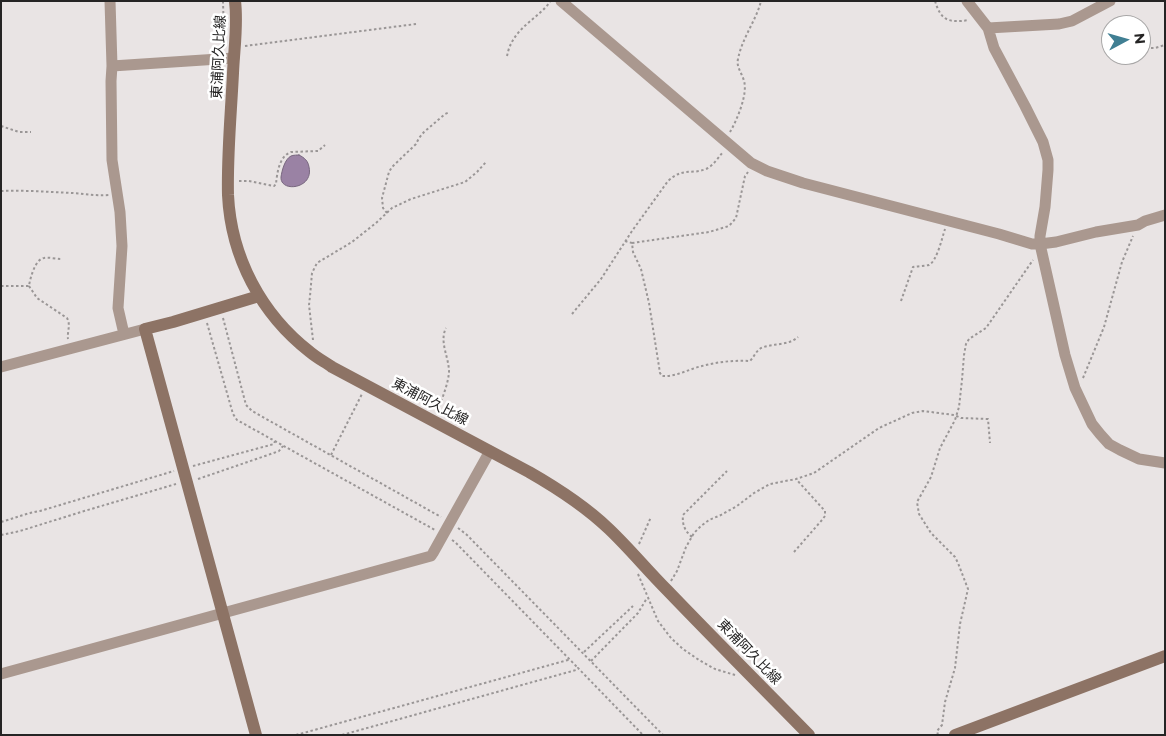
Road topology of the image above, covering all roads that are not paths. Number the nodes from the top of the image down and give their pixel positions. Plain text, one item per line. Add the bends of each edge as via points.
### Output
1 (110, 1) edge
2 (236, 1) edge
3 (561, 1) edge
4 (967, 1) edge
5 (1110, 1) edge
6 (988, 28) junction
7 (234, 52) junction
8 (112, 66) junction
9 (1165, 215) edge
10 (1041, 248) junction
11 (259, 296) junction
12 (145, 329) junction
13 (124, 334) junction
14 (1, 367) edge
15 (490, 451) junction
16 (1165, 463) edge
17 (222, 612) junction
18 (1165, 656) edge
19 (1, 674) edge
20 (256, 735) edge
21 (809, 735) edge
22 (955, 735) edge

1 - 8 street
2 - 7 main road, 東浦阿久比線
3 - 10 street via 726,142 767,171
4 - 6 street
5 - 6 street via 1072,21 1059,24
6 - 10 street via 994,48 1043,142 1048,160
7 - 8 street
7 - 11 main road, 東浦阿久比線 via 230,215 234,238
8 - 13 street via 112,160 122,246 118,308
9 - 10 street via 1138,225 1096,232
10 - 16 street via 1065,355 1076,391 1092,424 1109,444 1139,459
11 - 12 main road
11 - 15 main road, 東浦阿久比線 via 292,337 332,367
12 - 13 street
12 - 17 main road
13 - 14 street
15 - 17 street via 430,556
15 - 21 main road, 東浦阿久比線 via 555,487 608,529
17 - 19 street
17 - 20 main road
18 - 22 main road

